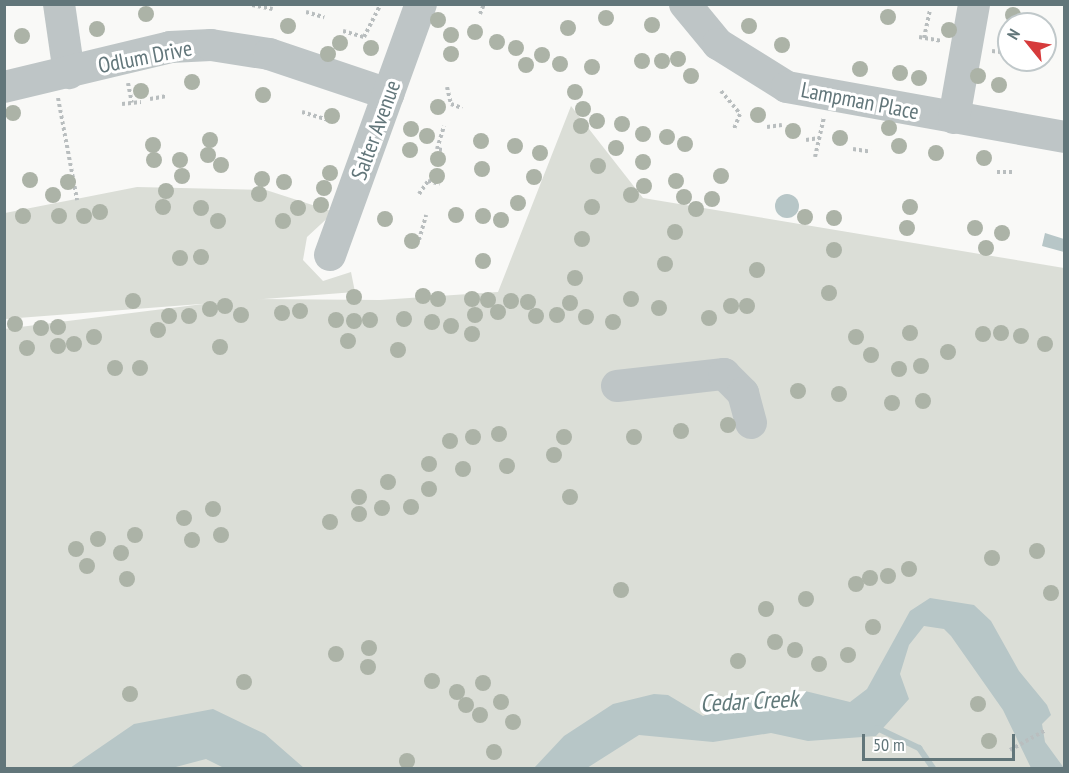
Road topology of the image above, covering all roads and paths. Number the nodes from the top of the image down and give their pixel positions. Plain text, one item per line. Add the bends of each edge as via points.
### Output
1 (59, 4) edge
2 (381, 4) edge
3 (421, 4) edge
4 (484, 4) edge
5 (686, 4) edge
6 (974, 4) edge
7 (252, 5) edge
8 (273, 9) dead end
9 (930, 10) dead end
10 (306, 12) dead end
11 (480, 14) dead end
12 (324, 17) dead end
13 (343, 31) dead end
14 (941, 40) dead end
15 (992, 51) dead end
16 (997, 52) edge
17 (61, 75) junction
18 (128, 82) dead end
19 (4, 87) edge
20 (447, 87) dead end
21 (721, 91) dead end
22 (388, 94) junction
23 (166, 96) dead end
24 (828, 96) junction
25 (150, 99) dead end
26 (141, 102) dead end
27 (132, 103) junction
28 (122, 104) dead end
29 (462, 108) dead end
30 (302, 112) dead end
31 (954, 118) junction
32 (334, 122) dead end
33 (782, 125) dead end
34 (444, 126) dead end
35 (767, 127) dead end
36 (734, 129) dead end
37 (1065, 137) edge
38 (819, 138) junction
39 (806, 140) dead end
40 (853, 148) dead end
41 (442, 150) dead end
42 (871, 152) dead end
43 (815, 157) dead end
44 (997, 172) dead end
45 (1014, 172) dead end
46 (440, 183) dead end
47 (419, 194) dead end
48 (77, 200) dead end
49 (426, 215) dead end
50 (419, 240) dead end
51 (330, 255) dead end
52 (617, 386) dead end
53 (751, 423) dead end
54 (1046, 730) dead end
55 (1010, 750) dead end

1 - 17 street
2 - 13 path via 364,38
3 - 22 street, Salter Avenue
4 - 11 path
5 - 24 street, Lampman Place via 709,36 756,72 787,87
6 - 31 street
7 - 8 path
9 - 14 path via 922,37
10 - 12 path
15 - 16 path
17 - 19 street, Odlum Drive
17 - 22 street, Odlum Drive via 170,48 238,46
17 - 48 path
18 - 27 path
20 - 29 path via 451,104
21 - 36 path via 740,114
22 - 51 street, Salter Avenue
23 - 25 path
24 - 31 street, Lampman Place
24 - 38 path
26 - 27 path
27 - 28 path
30 - 32 path
31 - 37 street, Lampman Place
33 - 35 path
34 - 41 path via 437,149
38 - 39 path
38 - 43 path
40 - 42 path
44 - 45 path
46 - 47 path via 428,180
49 - 50 path
52 - 53 street via 724,374 744,393
54 - 55 path

